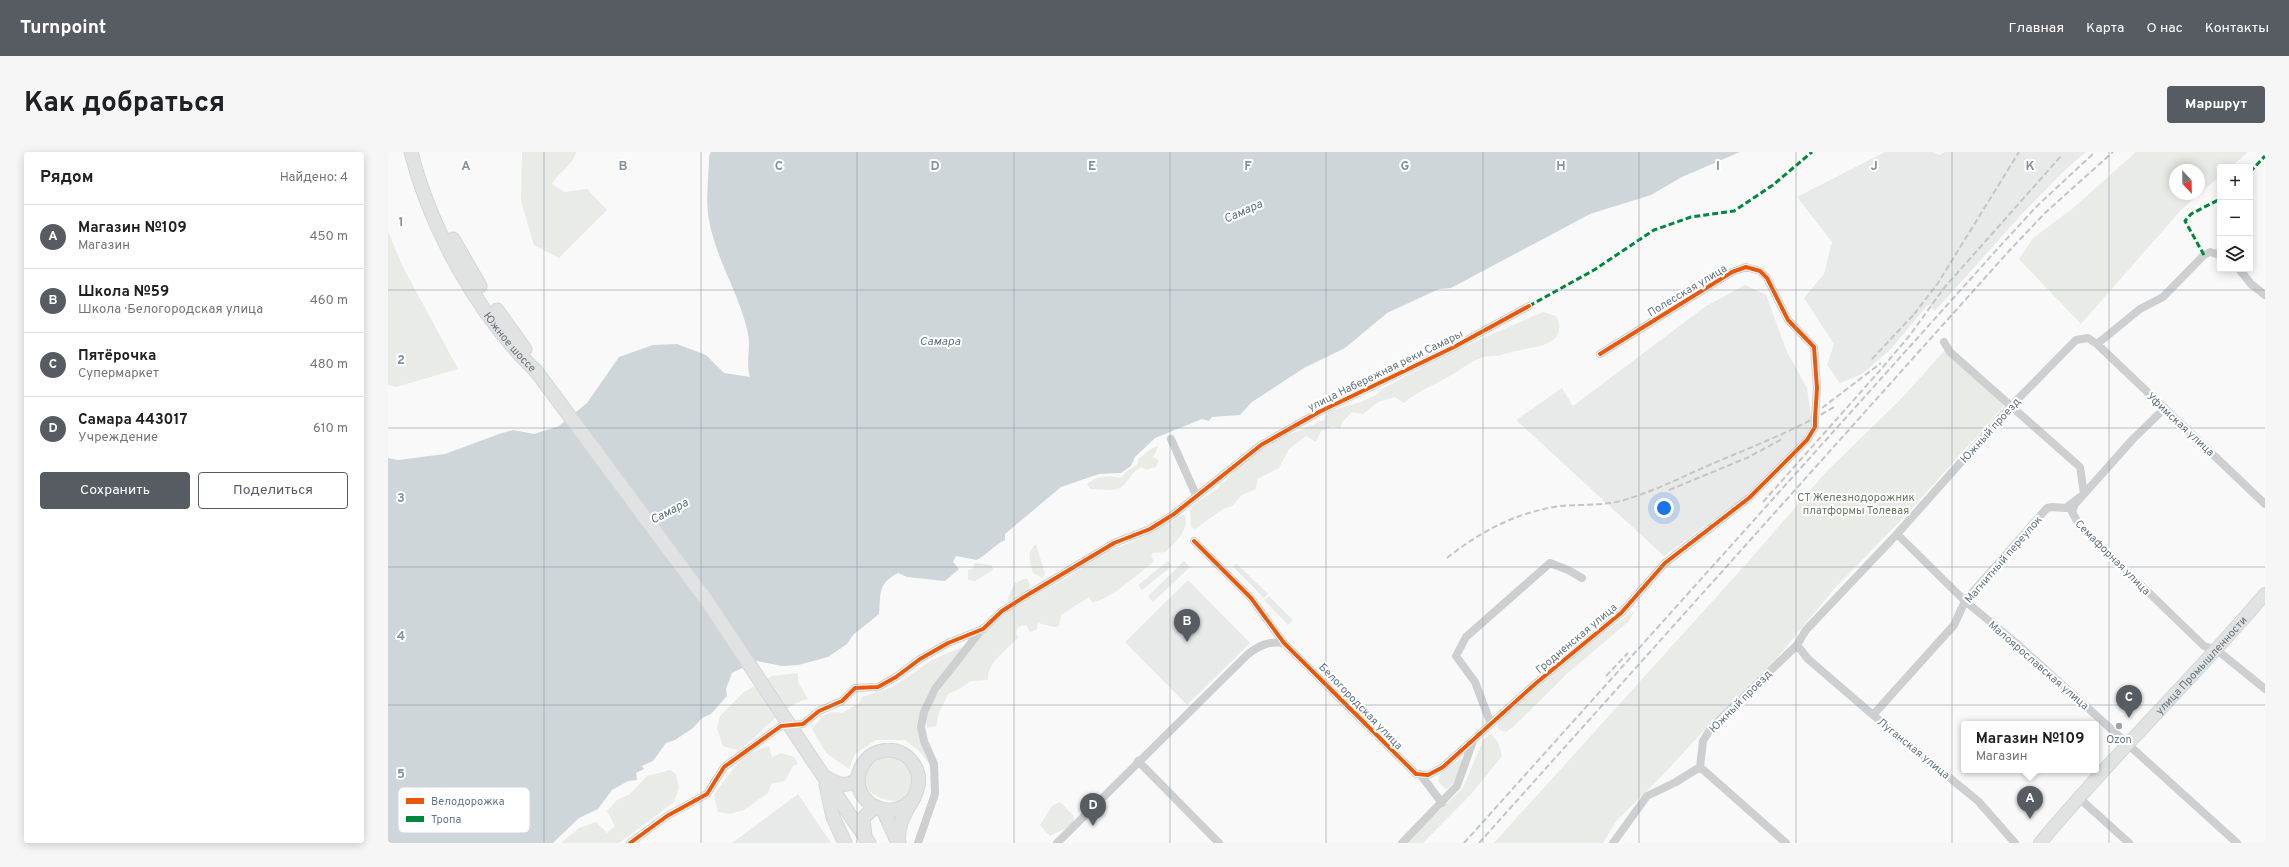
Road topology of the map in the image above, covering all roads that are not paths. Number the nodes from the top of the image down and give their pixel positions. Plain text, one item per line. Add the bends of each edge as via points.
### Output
1 (411, 152) edge
2 (420, 152) edge
3 (2217, 254) edge
4 (2241, 272) edge
5 (2265, 295) edge
6 (1529, 306) dead end
7 (1944, 342) dead end
8 (2097, 344) junction
9 (1600, 354) dead end
10 (533, 368) junction
11 (2011, 406) junction
12 (2165, 408) junction
13 (1815, 427) joint
14 (1171, 439) dead end
15 (2084, 494) junction
16 (1196, 496) junction
17 (2265, 504) edge
18 (1897, 534) junction
19 (1194, 541) dead end
20 (1582, 578) dead end
21 (2264, 597) edge
22 (1965, 601) junction
23 (983, 629) junction
24 (1284, 642) junction
25 (1797, 645) junction
26 (2217, 650) junction
27 (2265, 689) edge
28 (1873, 715) junction
29 (1491, 724) junction
30 (1473, 740) junction
31 (2128, 744) junction
32 (1138, 761) junction
33 (1700, 767) junction
34 (1424, 774) junction
35 (825, 777) junction
36 (858, 777) junction
37 (2078, 797) junction
38 (914, 798) junction
39 (1442, 803) junction
40 (879, 808) junction
41 (857, 825) junction
42 (842, 838) edge
43 (868, 840) edge
44 (630, 843) edge
45 (898, 843) edge
46 (918, 843) edge
47 (1057, 843) edge
48 (1219, 843) edge
49 (1402, 843) edge
50 (1613, 843) edge
51 (1786, 843) edge
52 (2015, 843) edge
53 (2040, 843) edge
54 (2129, 843) edge
55 (2237, 843) edge

1 - 10 main road, Южное шоссе via 426,200 456,264 507,339
2 - 10 main road, Южное шоссе via 434,198 453,240 478,282 528,353
3 - 8 street via 2210,252 2204,255 2163,297 2140,309
4 - 5 street
6 - 16 street, улица Набережная реки Самары via 1454,347 1319,412 1267,441
7 - 11 street via 1950,352
8 - 11 street, Южный проезд via 2088,338 2076,340
8 - 12 street, Уфимская улица
9 - 13 street, Полесская улица via 1732,272 1746,267 1760,271 1767,278 1788,320 1814,347 1818,388
10 - 35 main road, bridge via 707,601
11 - 15 street via 2080,467
11 - 18 street, Южный проезд
12 - 15 street, Магнитный переулок via 2133,439
12 - 17 street, Уфимская улица
13 - 29 street, Гродненская улица via 1807,440 1749,498 1665,563 1621,613
14 - 16 street
15 - 22 street, Магнитный переулок via 2066,508 2047,508
15 - 26 street, Семафорная улица via 2072,512 2080,526 2204,646
16 - 23 street, улица Набережная реки Самары via 1150,529 1114,543 1024,597 1002,611
18 - 22 street, Малоярославская улица
18 - 25 street, Южный проезд via 1806,630
19 - 24 street, Белогородская улица via 1251,598
20 - 29 street via 1550,563 1466,637 1456,656 1475,682
21 - 26 main road, улица Промышленности
22 - 28 street, Магнитный переулок via 1954,625
22 - 31 street, Малоярославская улица via 2016,643
23 - 44 street, улица Набережная реки Самары via 920,658 878,687 855,688 842,701 819,711 803,724 781,726 724,767 707,794 667,816
23 - 46 street via 935,689 924,712 921,726 924,741 934,764 935,794
24 - 32 street via 1260,645 1248,654
24 - 34 street, Белогородская улица via 1416,774
25 - 28 street, Луганская улица via 1808,659
25 - 33 street, Южный проезд via 1711,728 1703,741
26 - 27 street, Семафорная улица
26 - 31 main road, улица Промышленности
28 - 52 street, Луганская улица via 1978,801
29 - 30 street, Гродненская улица
30 - 34 street, Гродненская улица via 1443,767
30 - 39 street, Гродненская улица via 1457,786
31 - 37 main road, улица Промышленности
31 - 55 street, Малоярославская улица
32 - 47 street
32 - 48 street
33 - 50 street via 1646,796
33 - 51 street
34 - 39 street, Белогородская улица
35 - 36 main road via 846,785
35 - 41 main road
35 - 42 main road via 833,817
36 - 38 main road via 870,756 886,750 897,751 910,759 917,772 917,790
36 - 40 main road via 862,796
37 - 53 main road, улица Промышленности
37 - 54 street
38 - 40 main road via 898,809
38 - 45 main road via 901,819
39 - 49 street, Гродненская улица
40 - 43 main road via 863,818
40 - 45 main road
41 - 42 main road via 849,820 843,820 838,825
41 - 43 main road

